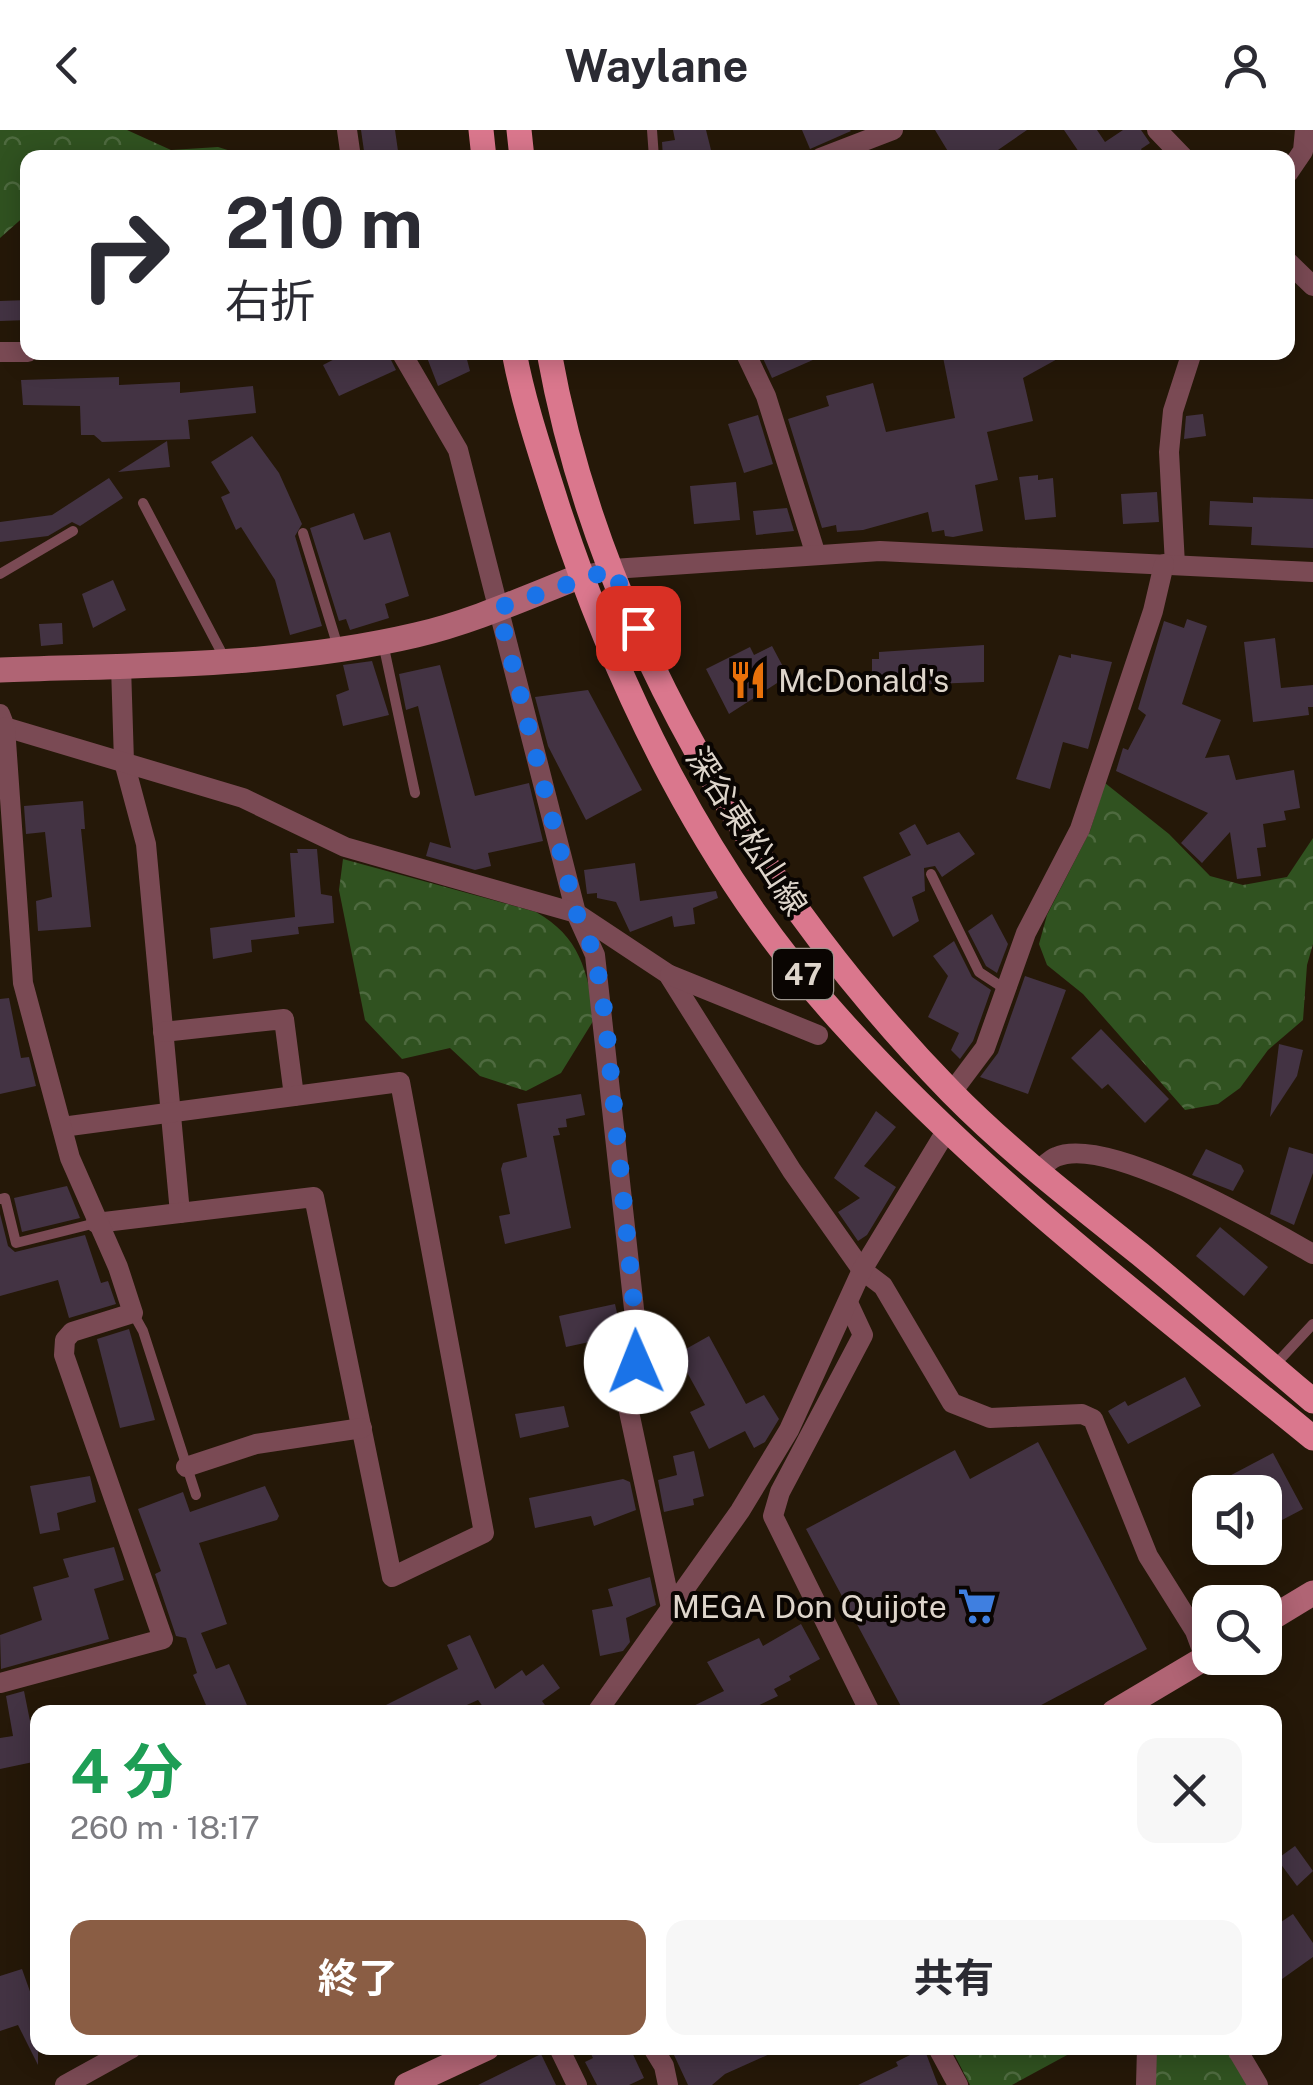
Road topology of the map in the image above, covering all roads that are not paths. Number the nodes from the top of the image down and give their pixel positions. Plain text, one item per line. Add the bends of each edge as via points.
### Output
1 (893, 130) edge
2 (1157, 130) edge
3 (1305, 130) edge
4 (841, 150) edge
5 (1176, 150) edge
6 (1295, 163) edge
7 (406, 360) edge
8 (515, 360) edge
9 (551, 360) edge
10 (749, 360) edge
11 (1189, 360) edge
12 (143, 503) dead end
13 (73, 532) dead end
14 (302, 534) dead end
15 (815, 552) junction
16 (1170, 564) junction
17 (613, 569) junction
18 (1313, 572) edge
19 (0, 574) edge
20 (581, 576) junction
21 (498, 608) junction
22 (383, 642) junction
23 (339, 651) junction
24 (226, 662) junction
25 (121, 666) junction
26 (0, 670) edge
27 (3, 721) edge
28 (124, 762) junction
29 (414, 793) dead end
30 (930, 874) dead end
31 (576, 912) junction
32 (668, 974) junction
33 (1005, 989) junction
34 (163, 1032) junction
35 (818, 1035) dead end
36 (952, 1092) junction
37 (294, 1096) junction
38 (170, 1112) junction
39 (62, 1127) junction
40 (948, 1128) junction
41 (1038, 1171) junction
42 (0, 1199) edge
43 (180, 1213) junction
44 (96, 1223) junction
45 (1313, 1254) edge
46 (862, 1270) junction
47 (849, 1305) junction
48 (133, 1313) junction
49 (1313, 1324) edge
50 (1273, 1367) junction
51 (1313, 1400) edge
52 (362, 1428) junction
53 (1313, 1438) edge
54 (186, 1467) junction
55 (196, 1495) dead end
56 (1313, 1593) edge
57 (672, 1608) junction
58 (1282, 1612) edge
59 (1192, 1626) edge
60 (1192, 1667) edge
61 (0, 1683) edge
62 (602, 1705) edge
63 (866, 1705) edge
64 (1134, 1705) edge
65 (119, 2055) edge
66 (476, 2055) edge
67 (562, 2055) edge
68 (657, 2055) edge
69 (942, 2055) edge
70 (1147, 2055) edge
71 (1240, 2055) edge
72 (437, 2079) edge
73 (65, 2085) edge
74 (407, 2085) edge
75 (577, 2085) edge
76 (668, 2085) edge
77 (958, 2085) edge
78 (1146, 2085) edge
79 (1258, 2085) edge

1 - 4 street
2 - 5 street
3 - 6 street
7 - 21 street via 458,450
8 - 20 main road, 深谷東松山線 / 47
9 - 17 main road, 深谷東松山線 / 47 via 572,455
10 - 15 street
11 - 16 street via 1170,438
12 - 24 lane
13 - 19 lane
14 - 23 lane
15 - 16 street
15 - 17 street
16 - 18 street
16 - 33 street via 1080,829
17 - 20 street
17 - 36 main road, 深谷東松山線 / 47 via 664,688 741,828 810,931
20 - 21 street
20 - 40 main road, 深谷東松山線 / 47 via 641,721 748,901 837,1018
21 - 22 street
21 - 31 street
22 - 23 street
22 - 29 lane
23 - 24 street
24 - 25 street
25 - 26 street
25 - 28 street
27 - 28 street
27 - 39 street via 22,983
28 - 31 street via 242,798 345,847
28 - 34 street via 146,844
30 - 33 lane via 979,972
31 - 32 street
31 - 57 street via 595,955 605,1015 637,1336 628,1407
32 - 35 street
32 - 46 street
33 - 36 street via 985,1048
34 - 37 street via 284,1018
34 - 38 street
36 - 41 main road, 深谷東松山線 / 47
37 - 38 street
37 - 52 street via 400,1082 484,1533 392,1577
38 - 39 street
38 - 43 street
39 - 44 street
40 - 46 street
40 - 53 main road, 深谷東松山線 / 47 via 1030,1205
41 - 45 street via 1056,1156 1103,1158 1160,1176
41 - 50 main road, 深谷東松山線 / 47
42 - 44 lane via 5,1198 16,1243
43 - 44 street
43 - 52 street via 314,1197
44 - 48 street
46 - 47 street
46 - 59 street via 883,1286 952,1403 990,1418 1093,1419 1148,1556
47 - 57 street via 789,1430
47 - 63 street via 862,1336 772,1516
48 - 54 lane
48 - 61 street via 72,1332 64,1355 163,1640
49 - 50 lane
50 - 51 main road, 深谷東松山線 / 47
52 - 54 street via 256,1444
54 - 55 lane
56 - 58 street
57 - 62 street
60 - 64 street
65 - 73 street
66 - 72 street
67 - 75 street
68 - 76 street
69 - 77 street
70 - 78 street
71 - 79 street
72 - 74 street

